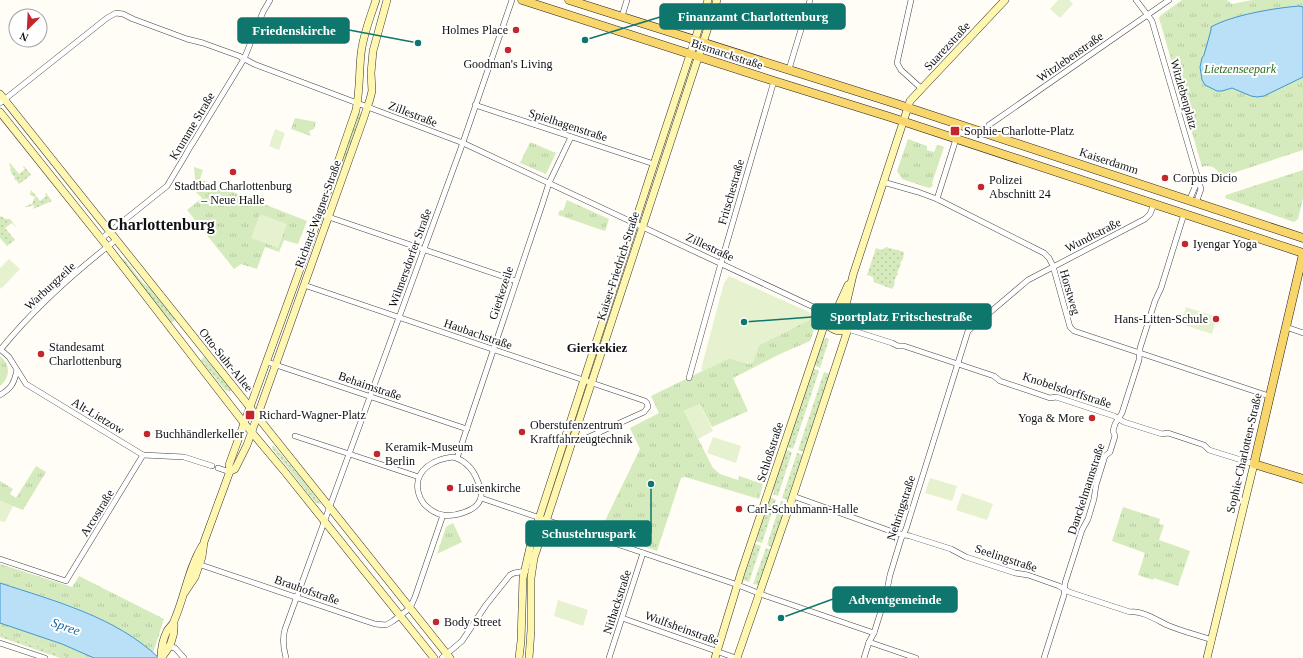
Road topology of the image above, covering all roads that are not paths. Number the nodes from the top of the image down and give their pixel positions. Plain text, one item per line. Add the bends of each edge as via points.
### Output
1 (270, 0) edge
2 (376, 0) edge
3 (387, 0) edge
4 (512, 0) edge
5 (522, 0) edge
6 (569, 0) edge
7 (627, 0) edge
8 (708, 0) edge
9 (717, 0) edge
10 (810, 0) edge
11 (911, 0) edge
12 (1005, 0) edge
13 (1136, 0) edge
14 (1170, 0) edge
15 (1148, 15) junction
16 (622, 16) junction
17 (699, 40) junction
18 (690, 54) junction
19 (699, 57) junction
20 (244, 59) junction
21 (789, 69) junction
22 (774, 81) junction
23 (922, 89) junction
24 (2, 99) edge
25 (357, 103) junction
26 (476, 105) junction
27 (368, 107) junction
28 (908, 107) junction
29 (0, 112) edge
30 (903, 121) junction
31 (986, 133) junction
32 (571, 137) junction
33 (956, 139) junction
34 (462, 144) junction
35 (654, 164) junction
36 (549, 183) junction
37 (887, 183) junction
38 (937, 199) junction
39 (1193, 202) junction
40 (1154, 204) junction
41 (320, 214) junction
42 (1184, 214) junction
43 (329, 218) junction
44 (635, 223) junction
45 (642, 226) junction
46 (110, 232) junction
47 (1291, 234) junction
48 (1303, 238) edge
49 (102, 239) junction
50 (116, 240) junction
51 (107, 246) junction
52 (1287, 248) junction
53 (424, 249) junction
54 (1303, 253) edge
55 (721, 263) junction
56 (1053, 266) junction
57 (853, 275) junction
58 (516, 281) junction
59 (304, 285) junction
60 (838, 307) junction
61 (847, 310) junction
62 (830, 314) junction
63 (399, 317) junction
64 (825, 323) junction
65 (1286, 327) junction
66 (848, 330) junction
67 (1303, 333) edge
68 (0, 349) edge
69 (493, 350) junction
70 (1140, 353) junction
71 (267, 362) junction
72 (957, 364) junction
73 (276, 365) junction
74 (17, 370) junction
75 (689, 378) dead end
76 (584, 380) junction
77 (14, 382) junction
78 (24, 382) junction
79 (592, 383) junction
80 (0, 395) edge
81 (1269, 396) junction
82 (370, 397) junction
83 (250, 407) junction
84 (257, 416) junction
85 (1119, 419) junction
86 (244, 423) junction
87 (467, 429) junction
88 (251, 432) junction
89 (295, 436) dead end
90 (573, 439) junction
91 (143, 455) junction
92 (350, 455) junction
93 (457, 458) junction
94 (1254, 464) junction
95 (212, 466) dead end
96 (218, 468) dead end
97 (230, 471) junction
98 (419, 478) junction
99 (1303, 479) edge
100 (796, 497) junction
101 (481, 498) junction
102 (330, 509) junction
103 (442, 515) junction
104 (542, 520) junction
105 (325, 522) junction
106 (903, 535) junction
107 (643, 553) junction
108 (0, 559) edge
109 (197, 563) junction
110 (528, 571) junction
111 (738, 585) junction
112 (1065, 589) junction
113 (759, 594) junction
114 (297, 598) junction
115 (410, 608) junction
116 (401, 616) junction
117 (622, 618) junction
118 (874, 633) junction
119 (1212, 640) junction
120 (869, 642) junction
121 (0, 643) edge
122 (163, 651) edge
123 (716, 655) edge
124 (446, 657) edge
125 (45, 658) edge
126 (184, 658) edge
127 (286, 658) edge
128 (434, 658) edge
129 (520, 658) edge
130 (529, 658) edge
131 (610, 658) edge
132 (736, 658) edge
133 (864, 658) edge
134 (916, 658) edge
135 (1044, 658) edge
136 (1208, 658) edge

1 - 20 street, Krumme Straße
2 - 25 main road, Richard-Wagner-Straße via 363,40
3 - 27 main road, Richard-Wagner-Straße via 373,51 372,91
4 - 26 street, Wilmersdorfer Straße
5 - 18 main road, Bismarckstraße
6 - 16 main road, Bismarckstraße
7 - 16 street
8 - 17 main road, Kaiser-Friedrich-Straße
9 - 17 main road, Kaiser-Friedrich-Straße
10 - 21 street
11 - 23 street via 897,63
12 - 23 main road, Suarezstraße
13 - 15 street, Witzlebenplatz
14 - 15 street, Witzlebenstraße
15 - 31 street, Witzlebenstraße via 989,125
15 - 39 street, Witzlebenplatz via 1152,21 1198,180
16 - 17 main road, Bismarckstraße
17 - 18 main road, Kaiser-Friedrich-Straße
17 - 19 main road, Kaiser-Friedrich-Straße
17 - 21 main road, Bismarckstraße
18 - 19 main road, Bismarckstraße
18 - 35 main road, Kaiser-Friedrich-Straße
19 - 22 main road, Bismarckstraße
19 - 45 main road, Kaiser-Friedrich-Straße
20 - 24 street, Zillestraße via 116,13
20 - 25 street, Zillestraße
20 - 46 street, Krumme Straße via 169,184
21 - 28 main road, Bismarckstraße
22 - 30 main road, Bismarckstraße
22 - 55 street, Fritschestraße
23 - 28 main road, Suarezstraße
24 - 46 main road, Otto-Suhr-Allee
25 - 27 street, Zillestraße
25 - 41 main road, Richard-Wagner-Straße
26 - 32 street, Spielhagenstraße
26 - 34 street, Wilmersdorfer Straße
27 - 34 street, Zillestraße
27 - 43 main road, Richard-Wagner-Straße
28 - 30 main road, Suarezstraße
28 - 31 main road, Kaiserdamm
29 - 49 main road, Otto-Suhr-Allee
30 - 33 main road
30 - 37 main road, Schloßstraße
31 - 39 main road, Kaiserdamm
32 - 35 street, Spielhagenstraße
32 - 36 street, Gierkezeile
33 - 38 street
33 - 40 main road
34 - 36 street, Zillestraße
34 - 53 street, Wilmersdorfer Straße
35 - 44 main road, Kaiser-Friedrich-Straße
36 - 44 street, Zillestraße
36 - 58 street, Gierkezeile
37 - 38 street, Horstweg
37 - 57 main road, Schloßstraße
38 - 56 street, Horstweg via 1040,251
39 - 47 main road, Kaiserdamm
40 - 42 main road
40 - 56 street, Wundtstraße via 1145,219
41 - 43 street
41 - 71 main road, Richard-Wagner-Straße
42 - 52 main road
42 - 70 street, Danckelmannstraße
43 - 53 street
43 - 59 main road, Richard-Wagner-Straße
44 - 45 street, Zillestraße
44 - 76 main road, Kaiser-Friedrich-Straße
45 - 55 street, Zillestraße
45 - 79 main road, Kaiser-Friedrich-Straße
46 - 49 street, Krumme Straße
46 - 50 main road, Otto-Suhr-Allee
47 - 48 main road, Kaiserdamm
47 - 52 main road
49 - 51 main road, Otto-Suhr-Allee
50 - 51 street, Warburgzeile
50 - 83 main road, Otto-Suhr-Allee
51 - 68 street, Warburgzeile via 50,297
51 - 86 main road, Otto-Suhr-Allee
52 - 54 main road
53 - 58 street
53 - 63 street, Wilmersdorfer Straße
54 - 65 main road, Sophie-Charlotten-Straße
55 - 62 street, Zillestraße
55 - 75 street, Fritschestraße
56 - 70 street, Horstweg via 1071,330
56 - 72 street, Wundtstraße via 1024,282 968,331
57 - 60 main road, Schloßstraße
57 - 61 main road, Schloßstraße
58 - 69 street, Gierkezeile
59 - 63 street, Haubachstraße
59 - 73 main road, Richard-Wagner-Straße
60 - 61 main road
60 - 62 main road, Schloßstraße
61 - 66 main road, Schloßstraße via 850,318
62 - 64 main road, Schloßstraße
63 - 69 street, Haubachstraße
63 - 82 street, Wilmersdorfer Straße
64 - 66 main road via 834,330
64 - 111 main road, Schloßstraße
65 - 67 street
65 - 81 main road, Sophie-Charlotten-Straße
66 - 72 street, Knobelsdorffstraße
66 - 100 main road, Schloßstraße
68 - 74 street, Alt-Lietzow
69 - 76 street, Haubachstraße
69 - 87 street, Gierkezeile
70 - 81 street, Horstweg
70 - 85 street, Danckelmannstraße
71 - 73 street, Behaimstraße
71 - 83 main road, Richard-Wagner-Straße
72 - 85 street, Knobelsdorffstraße via 1050,398 1056,397
72 - 106 street, Nehringstraße
73 - 82 street, Behaimstraße
73 - 84 main road, Richard-Wagner-Straße
74 - 77 street
74 - 78 street, Alt-Lietzow
76 - 79 street, Haubachstraße
76 - 104 main road, Kaiser-Friedrich-Straße
77 - 78 street
77 - 80 street
78 - 91 street, Alt-Lietzow
79 - 90 main road, Kaiser-Friedrich-Straße
79 - 90 street, Haubachstraße via 645,401 648,407 644,412 580,442
81 - 94 main road, Sophie-Charlotten-Straße
82 - 87 street, Behaimstraße
82 - 92 street, Wilmersdorfer Straße
83 - 84 main road, Otto-Suhr-Allee
83 - 86 main road, Richard-Wagner-Straße
84 - 88 main road, Richard-Wagner-Straße
84 - 102 main road, Otto-Suhr-Allee
85 - 94 street, Knobelsdorffstraße via 1162,434 1168,433 1204,445 1209,450
85 - 112 street, Danckelmannstraße via 1113,431 1115,436 1110,452 1105,456 1090,514 1082,530
86 - 88 main road, Otto-Suhr-Allee
86 - 97 main road, Richard-Wagner-Straße via 229,465
87 - 93 street, Gierkezeile
88 - 97 main road, Richard-Wagner-Straße via 235,469
88 - 105 main road, Otto-Suhr-Allee
89 - 92 street
90 - 104 main road, Kaiser-Friedrich-Straße
91 - 95 street, Alt-Lietzow via 184,457
91 - 108 street, Arcostraße via 66,581
92 - 98 street
92 - 102 street, Wilmersdorfer Straße
93 - 98 street via 437,460 424,468
93 - 101 street via 475,475
94 - 99 main road, Knobelsdorffstraße
94 - 119 main road, Sophie-Charlotten-Straße
96 - 97 street
97 - 109 main road via 204,542 196,555
98 - 103 street via 417,488 422,501 428,508
100 - 106 street, Seelingstraße
100 - 113 main road, Schloßstraße
101 - 103 street via 466,512
101 - 104 street
102 - 105 street, Wilmersdorfer Straße
102 - 115 main road, Otto-Suhr-Allee
103 - 115 street
104 - 107 street
104 - 110 main road, Kaiser-Friedrich-Straße
105 - 114 street, Wilmersdorfer Straße
105 - 116 main road, Otto-Suhr-Allee
106 - 112 street, Seelingstraße
106 - 118 street, Nehringstraße
107 - 111 street
107 - 117 street, Nithackstraße
109 - 114 street, Brauhofstraße
109 - 122 main road via 189,574 174,623 174,632
110 - 124 street via 514,572 510,575 462,641
110 - 129 main road, Kaiser-Friedrich-Straße
110 - 130 main road, Kaiser-Friedrich-Straße via 531,630
111 - 113 street
111 - 123 main road, Schloßstraße
112 - 119 street, Seelingstraße
112 - 135 street, Danckelmannstraße
113 - 118 street
113 - 132 main road, Schloßstraße
114 - 116 street, Brauhofstraße via 383,626
114 - 127 street, Wilmersdorfer Straße via 283,638
115 - 116 street, Brauhofstraße
115 - 124 main road, Otto-Suhr-Allee
116 - 128 main road, Otto-Suhr-Allee
117 - 123 street, Wulfsheinstraße
117 - 131 street, Nithackstraße
118 - 120 street, Nehringstraße
119 - 136 main road, Sophie-Charlotten-Straße
120 - 133 street, Nehringstraße
120 - 134 street
121 - 125 street
122 - 126 street via 175,648
123 - 132 street, Wulfsheinstraße

